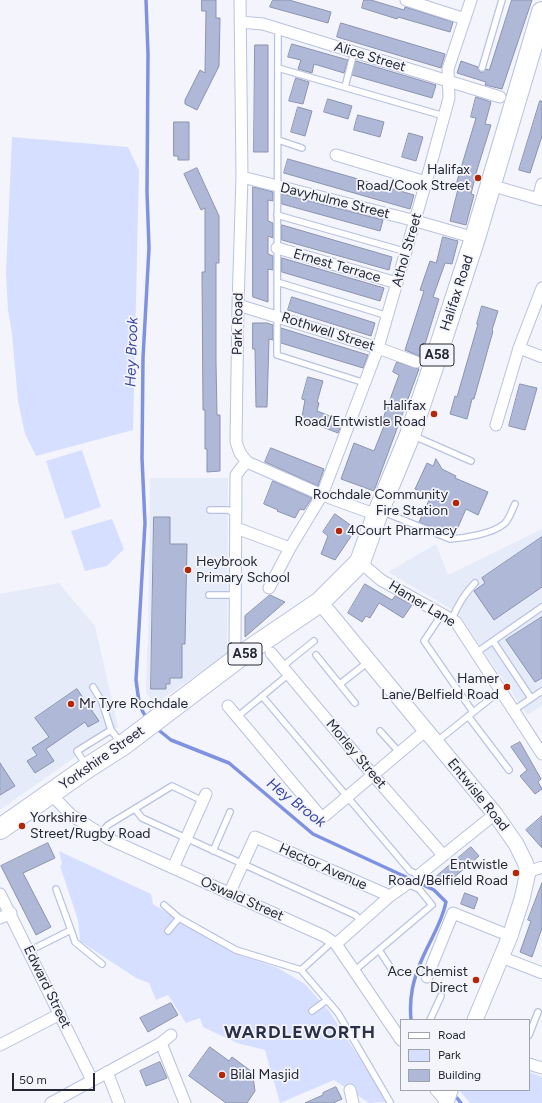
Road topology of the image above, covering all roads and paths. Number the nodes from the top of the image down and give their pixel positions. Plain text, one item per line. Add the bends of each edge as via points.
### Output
1 (240, 0) edge
2 (406, 0) edge
3 (471, 0) edge
4 (502, 0) edge
5 (542, 12) edge
6 (465, 19) junction
7 (240, 22) junction
8 (278, 29) junction
9 (354, 52) junction
10 (278, 68) junction
11 (482, 68) dead end
12 (449, 82) junction
13 (345, 87) junction
14 (500, 97) dead end
15 (444, 116) junction
16 (278, 140) junction
17 (302, 148) dead end
18 (336, 155) dead end
19 (242, 177) junction
20 (426, 182) junction
21 (542, 184) edge
22 (490, 185) junction
23 (278, 186) junction
24 (540, 199) edge
25 (278, 215) junction
26 (416, 221) junction
27 (475, 238) junction
28 (277, 248) junction
29 (406, 252) junction
30 (277, 282) junction
31 (397, 283) junction
32 (542, 288) edge
33 (238, 305) junction
34 (277, 316) junction
35 (388, 316) junction
36 (378, 348) junction
37 (519, 348) junction
38 (542, 357) edge
39 (416, 362) dead end
40 (365, 382) junction
41 (496, 425) dead end
42 (410, 434) junction
43 (471, 461) dead end
44 (247, 462) junction
45 (322, 495) junction
46 (515, 504) dead end
47 (210, 510) dead end
48 (378, 512) junction
49 (236, 514) junction
50 (236, 528) junction
51 (290, 548) junction
52 (360, 562) junction
53 (475, 583) dead end
54 (269, 588) dead end
55 (209, 595) dead end
56 (235, 595) junction
57 (320, 602) junction
58 (542, 608) edge
59 (447, 616) junction
60 (235, 641) dead end
61 (314, 641) dead end
62 (494, 641) junction
63 (272, 652) dead end
64 (476, 652) junction
65 (316, 655) dead end
66 (369, 661) junction
67 (286, 669) junction
68 (340, 684) junction
69 (93, 686) dead end
70 (501, 690) junction
71 (542, 691) edge
72 (262, 696) junction
73 (531, 698) junction
74 (355, 703) dead end
75 (228, 706) dead end
76 (514, 710) junction
77 (473, 712) junction
78 (468, 716) junction
79 (234, 720) junction
80 (380, 731) dead end
81 (425, 731) junction
82 (117, 737) junction
83 (435, 742) junction
84 (400, 753) junction
85 (542, 754) edge
86 (509, 770) dead end
87 (373, 775) junction
88 (51, 794) junction
89 (347, 797) junction
90 (204, 798) joint
91 (135, 808) junction
92 (230, 812) dead end
93 (495, 814) junction
94 (1, 827) edge
95 (100, 834) junction
96 (186, 839) junction
97 (213, 851) junction
98 (443, 855) junction
99 (243, 864) junction
100 (542, 867) edge
101 (173, 868) junction
102 (528, 872) junction
103 (419, 875) joint
104 (407, 884) joint
105 (56, 889) dead end
106 (0, 894) edge
107 (229, 894) junction
108 (390, 896) junction
109 (164, 905) dead end
110 (11, 913) junction
111 (0, 918) edge
112 (179, 918) junction
113 (362, 921) junction
114 (71, 930) junction
115 (168, 931) dead end
116 (510, 936) junction
117 (334, 943) junction
118 (379, 950) junction
119 (29, 951) junction
120 (501, 957) junction
121 (102, 964) dead end
122 (300, 970) junction
123 (392, 970) dead end
124 (354, 971) junction
125 (542, 973) edge
126 (427, 977) dead end
127 (441, 996) dead end
128 (327, 1000) junction
129 (312, 1011) dead end
130 (538, 1012) dead end
131 (60, 1014) junction
132 (430, 1019) edge
133 (475, 1019) edge
134 (530, 1032) edge
135 (171, 1035) dead end
136 (400, 1039) edge
137 (161, 1043) junction
138 (0, 1045) edge
139 (530, 1064) edge
140 (542, 1068) edge
141 (107, 1072) junction
142 (92, 1080) junction
143 (350, 1090) dead end
144 (390, 1102) dead end
145 (51, 1103) edge
146 (119, 1103) edge
147 (185, 1103) edge
148 (353, 1103) edge

1 - 7 street, Park Road
2 - 6 street
3 - 6 street, Athol Street
4 - 11 lane
5 - 22 highway, Halifax Road / A58
6 - 12 street, Athol Street via 448,69
7 - 8 street, Alice Street via 264,24
7 - 19 street, Park Road
8 - 9 street, Alice Street
8 - 10 lane
9 - 12 street, Alice Street
9 - 13 lane
10 - 13 lane
10 - 16 lane
12 - 14 street, Alice Street
12 - 15 street, Athol Street via 449,98
13 - 15 lane
15 - 20 street, Athol Street
16 - 17 lane
16 - 23 lane
18 - 20 street
19 - 23 street, Davyhulme Street
19 - 33 street, Park Road
20 - 26 street, Athol Street
21 - 24 street
22 - 24 street
22 - 27 highway, Halifax Road / A58
23 - 25 lane
23 - 26 street, Davyhulme Street
25 - 28 lane
25 - 29 lane
26 - 27 street, Davyhulme Street
26 - 29 street, Athol Street
27 - 42 highway, Halifax Road / A58
28 - 30 lane
28 - 31 street, Ernest Terrace
29 - 31 street, Athol Street
30 - 34 lane
30 - 35 lane
31 - 35 street, Athol Street
32 - 37 street
33 - 34 street, Rothwell Street
33 - 44 street, Park Road via 236,442 240,454
34 - 36 street, Rothwell Street
34 - 40 lane via 277,355
35 - 36 street, Athol Street
36 - 39 street, Rothwell Street
36 - 40 street, Athol Street
37 - 38 street
37 - 41 street
40 - 45 street, Athol Street
42 - 43 lane
42 - 48 highway, Halifax Road / A58
44 - 45 street
44 - 49 street via 236,475
45 - 48 street
45 - 51 street, Athol Street
46 - 48 lane via 506,523 495,530 450,539
47 - 49 lane via 228,510
48 - 52 highway, Halifax Road / A58
49 - 50 street
50 - 51 street
50 - 56 street
51 - 54 street, Athol Street
52 - 57 highway, Halifax Road / A58
52 - 59 street, Hamer Lane via 381,580
53 - 59 lane
55 - 56 lane
56 - 60 street
57 - 66 main road, Entwisle Road
57 - 82 highway, Yorkshire Street / A58 via 242,655 172,709
58 - 62 lane
59 - 64 street, Hamer Lane via 456,622
59 - 77 lane via 424,641
61 - 67 lane
62 - 64 lane
62 - 73 lane
63 - 67 street, Morley Street
64 - 70 street, Hamer Lane
65 - 68 lane
66 - 68 lane
66 - 81 main road, Entwisle Road
67 - 72 lane
67 - 87 street, Morley Street
68 - 74 lane
69 - 82 lane
70 - 76 street, Hamer Lane
70 - 77 lane
71 - 73 lane
72 - 79 lane
72 - 89 lane
73 - 76 lane
75 - 79 street
76 - 85 street, Hamer Lane
77 - 78 lane
78 - 83 lane
78 - 86 lane
79 - 89 street via 322,818
80 - 84 lane
81 - 83 main road, Entwisle Road
81 - 84 street
82 - 88 highway, Yorkshire Street / A58 via 87,768
83 - 93 main road, Entwisle Road
84 - 87 street
87 - 89 street
87 - 98 street, Morley Street
88 - 94 highway, Yorkshire Street / A58
88 - 95 street, Oswald Street via 71,815
89 - 103 lane via 410,871
90 - 91 lane via 172,786
90 - 96 street
91 - 95 lane via 108,825
91 - 96 lane via 142,818
92 - 97 lane
93 - 98 street
93 - 102 main road, Entwisle Road via 516,844 526,862
95 - 101 street, Oswald Street
96 - 97 lane
96 - 101 street
97 - 99 lane
98 - 103 street
99 - 107 street
99 - 108 street, Hector Avenue via 255,837
99 - 113 lane via 356,915
100 - 102 street
101 - 107 street, Oswald Street
102 - 116 main road
104 - 108 street
104 - 118 lane via 419,889 432,905
105 - 114 lane
106 - 110 street, Edward Street
107 - 117 street, Oswald Street via 324,936
108 - 113 street
109 - 112 lane
110 - 111 street
110 - 119 street, Edward Street
112 - 115 lane
112 - 122 lane via 236,950
113 - 117 street
114 - 119 lane
114 - 121 lane via 75,942
116 - 120 main road
116 - 126 street via 452,913
117 - 122 lane
117 - 124 street, Oswald Street
118 - 123 lane
118 - 124 lane
119 - 131 street, Edward Street
120 - 125 street
120 - 133 main road
122 - 128 lane
124 - 136 street, Oswald Street
127 - 132 lane
128 - 129 lane
128 - 144 lane via 338,1013
130 - 134 lane
131 - 138 street
131 - 142 street, Edward Street
135 - 137 street
137 - 141 street
137 - 147 street
139 - 140 street
141 - 142 street
141 - 146 street
142 - 145 street
143 - 148 street

